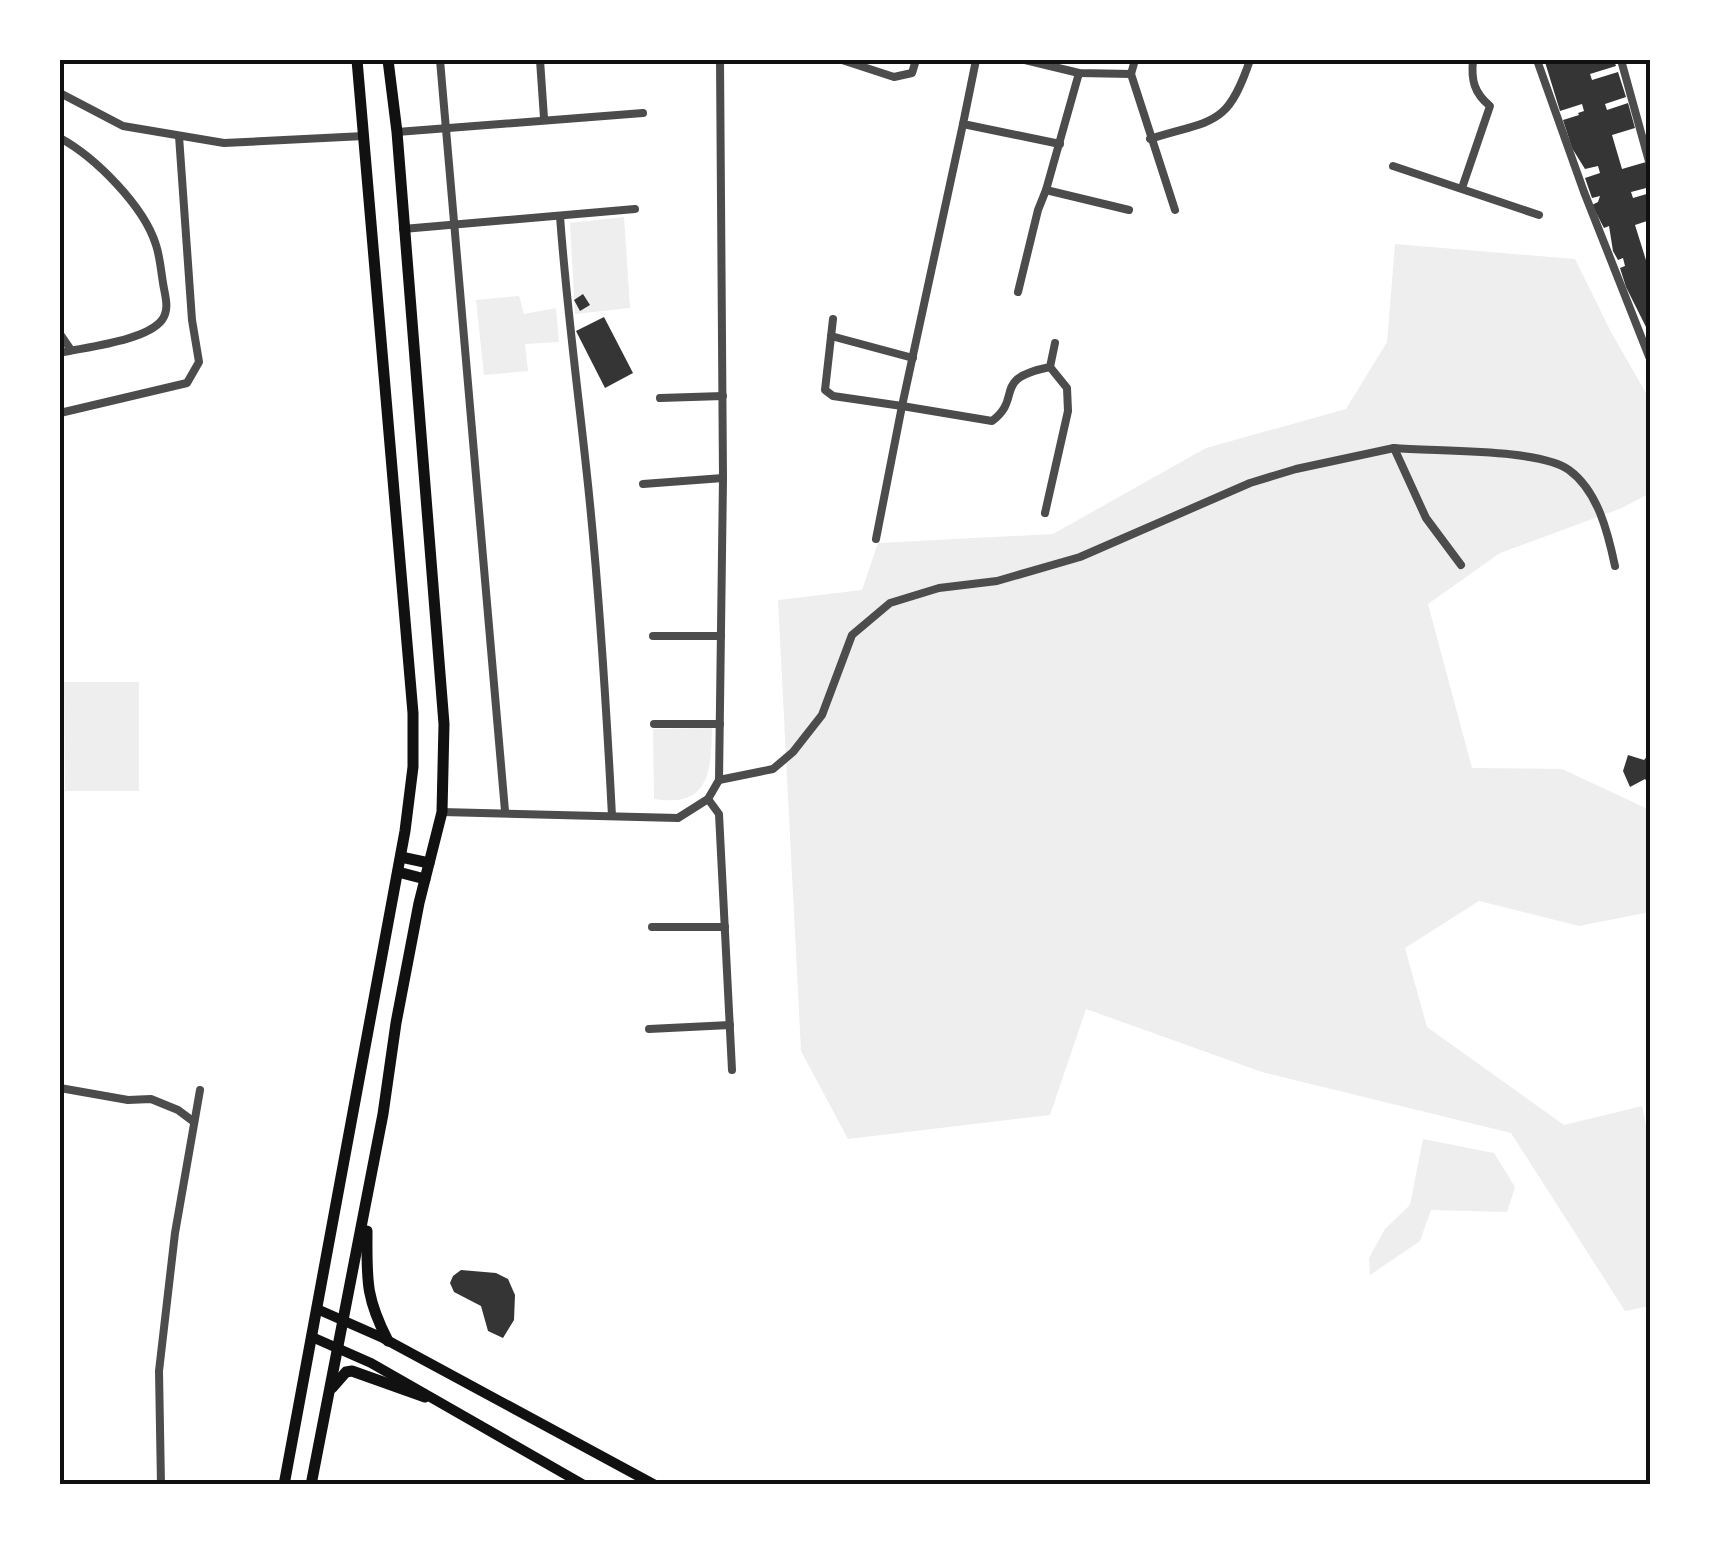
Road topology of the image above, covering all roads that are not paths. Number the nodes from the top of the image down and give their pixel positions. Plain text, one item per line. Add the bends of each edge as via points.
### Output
1 (357, 60) edge
2 (388, 60) edge
3 (440, 60) edge
4 (540, 60) edge
5 (720, 60) edge
6 (842, 60) edge
7 (916, 60) edge
8 (976, 60) edge
9 (1024, 60) edge
10 (1135, 60) edge
11 (1250, 60) edge
12 (1473, 60) edge
13 (1540, 60) edge
14 (1621, 60) edge
15 (1079, 73) junction
16 (1131, 74) junction
17 (63, 95) edge
18 (60, 110) edge
19 (643, 113) dead end
20 (544, 118) junction
21 (963, 124) junction
22 (446, 127) junction
23 (397, 132) junction
24 (178, 136) junction
25 (364, 136) junction
26 (60, 138) edge
27 (1150, 139) junction
28 (1060, 144) junction
29 (1650, 164) edge
30 (1393, 166) dead end
31 (1462, 188) junction
32 (1046, 190) junction
33 (635, 209) dead end
34 (1129, 210) dead end
35 (1175, 210) dead end
36 (1539, 215) dead end
37 (560, 216) junction
38 (456, 226) junction
39 (403, 229) junction
40 (1018, 292) dead end
41 (834, 319) dead end
42 (60, 334) edge
43 (831, 336) junction
44 (1055, 343) dead end
45 (71, 350) junction
46 (60, 353) edge
47 (913, 358) junction
48 (1650, 358) edge
49 (1050, 368) junction
50 (723, 396) junction
51 (660, 398) dead end
52 (902, 406) junction
53 (60, 413) edge
54 (1394, 448) junction
55 (723, 478) junction
56 (643, 484) dead end
57 (1045, 513) dead end
58 (876, 539) dead end
59 (1461, 566) dead end
60 (1615, 566) dead end
61 (653, 636) dead end
62 (721, 636) junction
63 (654, 724) dead end
64 (720, 724) junction
65 (720, 780) junction
66 (708, 799) junction
67 (505, 811) junction
68 (442, 812) junction
69 (612, 816) junction
70 (401, 857) junction
71 (429, 863) junction
72 (398, 872) junction
73 (425, 878) junction
74 (652, 927) dead end
75 (725, 928) junction
76 (730, 1025) junction
77 (649, 1029) dead end
78 (732, 1070) dead end
79 (60, 1088) edge
80 (200, 1090) dead end
81 (194, 1122) junction
82 (366, 1206) junction
83 (317, 1309) junction
84 (345, 1321) junction
85 (312, 1337) junction
86 (388, 1341) junction
87 (338, 1347) junction
88 (328, 1392) junction
89 (426, 1397) junction
90 (162, 1485) edge
91 (284, 1485) edge
92 (311, 1485) edge
93 (584, 1485) edge
94 (655, 1485) edge

1 - 25 main road
2 - 23 main road
3 - 22 street
4 - 20 street
5 - 50 street
6 - 7 street via 894,76 912,72
8 - 21 street
9 - 15 street
10 - 16 street
11 - 27 street via 1228,110
12 - 31 street via 1471,78 1490,106
13 - 48 street
14 - 29 street
15 - 16 street
15 - 28 street
16 - 27 street
17 - 18 street
17 - 24 street via 124,126
19 - 20 street
20 - 22 street
21 - 28 street
21 - 47 street
22 - 23 street
22 - 38 street
23 - 39 main road
24 - 25 street via 224,143
24 - 53 street via 199,362 186,383
25 - 70 main road via 414,713
26 - 45 street via 100,166 129,200 156,243 167,307 154,327
27 - 35 street
28 - 32 street
30 - 31 street
31 - 36 street
32 - 34 street
32 - 40 street
33 - 37 street
37 - 38 street
37 - 69 street
38 - 39 street
38 - 67 street
39 - 68 main road via 444,724
41 - 43 street
42 - 45 street
43 - 47 street
43 - 52 street via 825,390
44 - 49 street
45 - 46 street
47 - 52 street
49 - 52 street via 1012,382 992,421
49 - 57 street via 1066,388 1068,411
50 - 51 street
50 - 55 street
52 - 58 street
54 - 59 street via 1426,518
54 - 60 street via 1529,457 1568,469 1607,529
54 - 65 street via 1250,483 1067,561 890,604 852,635 822,715 793,752 773,769
55 - 56 street
55 - 62 street
61 - 62 street
62 - 64 street
63 - 64 street
64 - 65 street
65 - 66 street
66 - 69 street via 678,818
66 - 75 street via 719,814
67 - 68 street
67 - 69 street
68 - 71 main road
70 - 71 main road
70 - 72 main road
71 - 73 main road
72 - 73 main road
72 - 83 main road
73 - 82 main road
74 - 75 street
75 - 76 street
76 - 77 street
76 - 78 street
79 - 81 street via 151,1099
80 - 81 street
81 - 90 street via 159,1371
82 - 84 main road
82 - 86 main road via 368,1295
83 - 84 main road
83 - 85 main road
84 - 86 main road
84 - 87 main road
85 - 87 main road
85 - 91 main road
86 - 94 main road
87 - 88 main road
87 - 89 main road
88 - 89 main road via 352,1371
88 - 92 main road
89 - 93 main road

